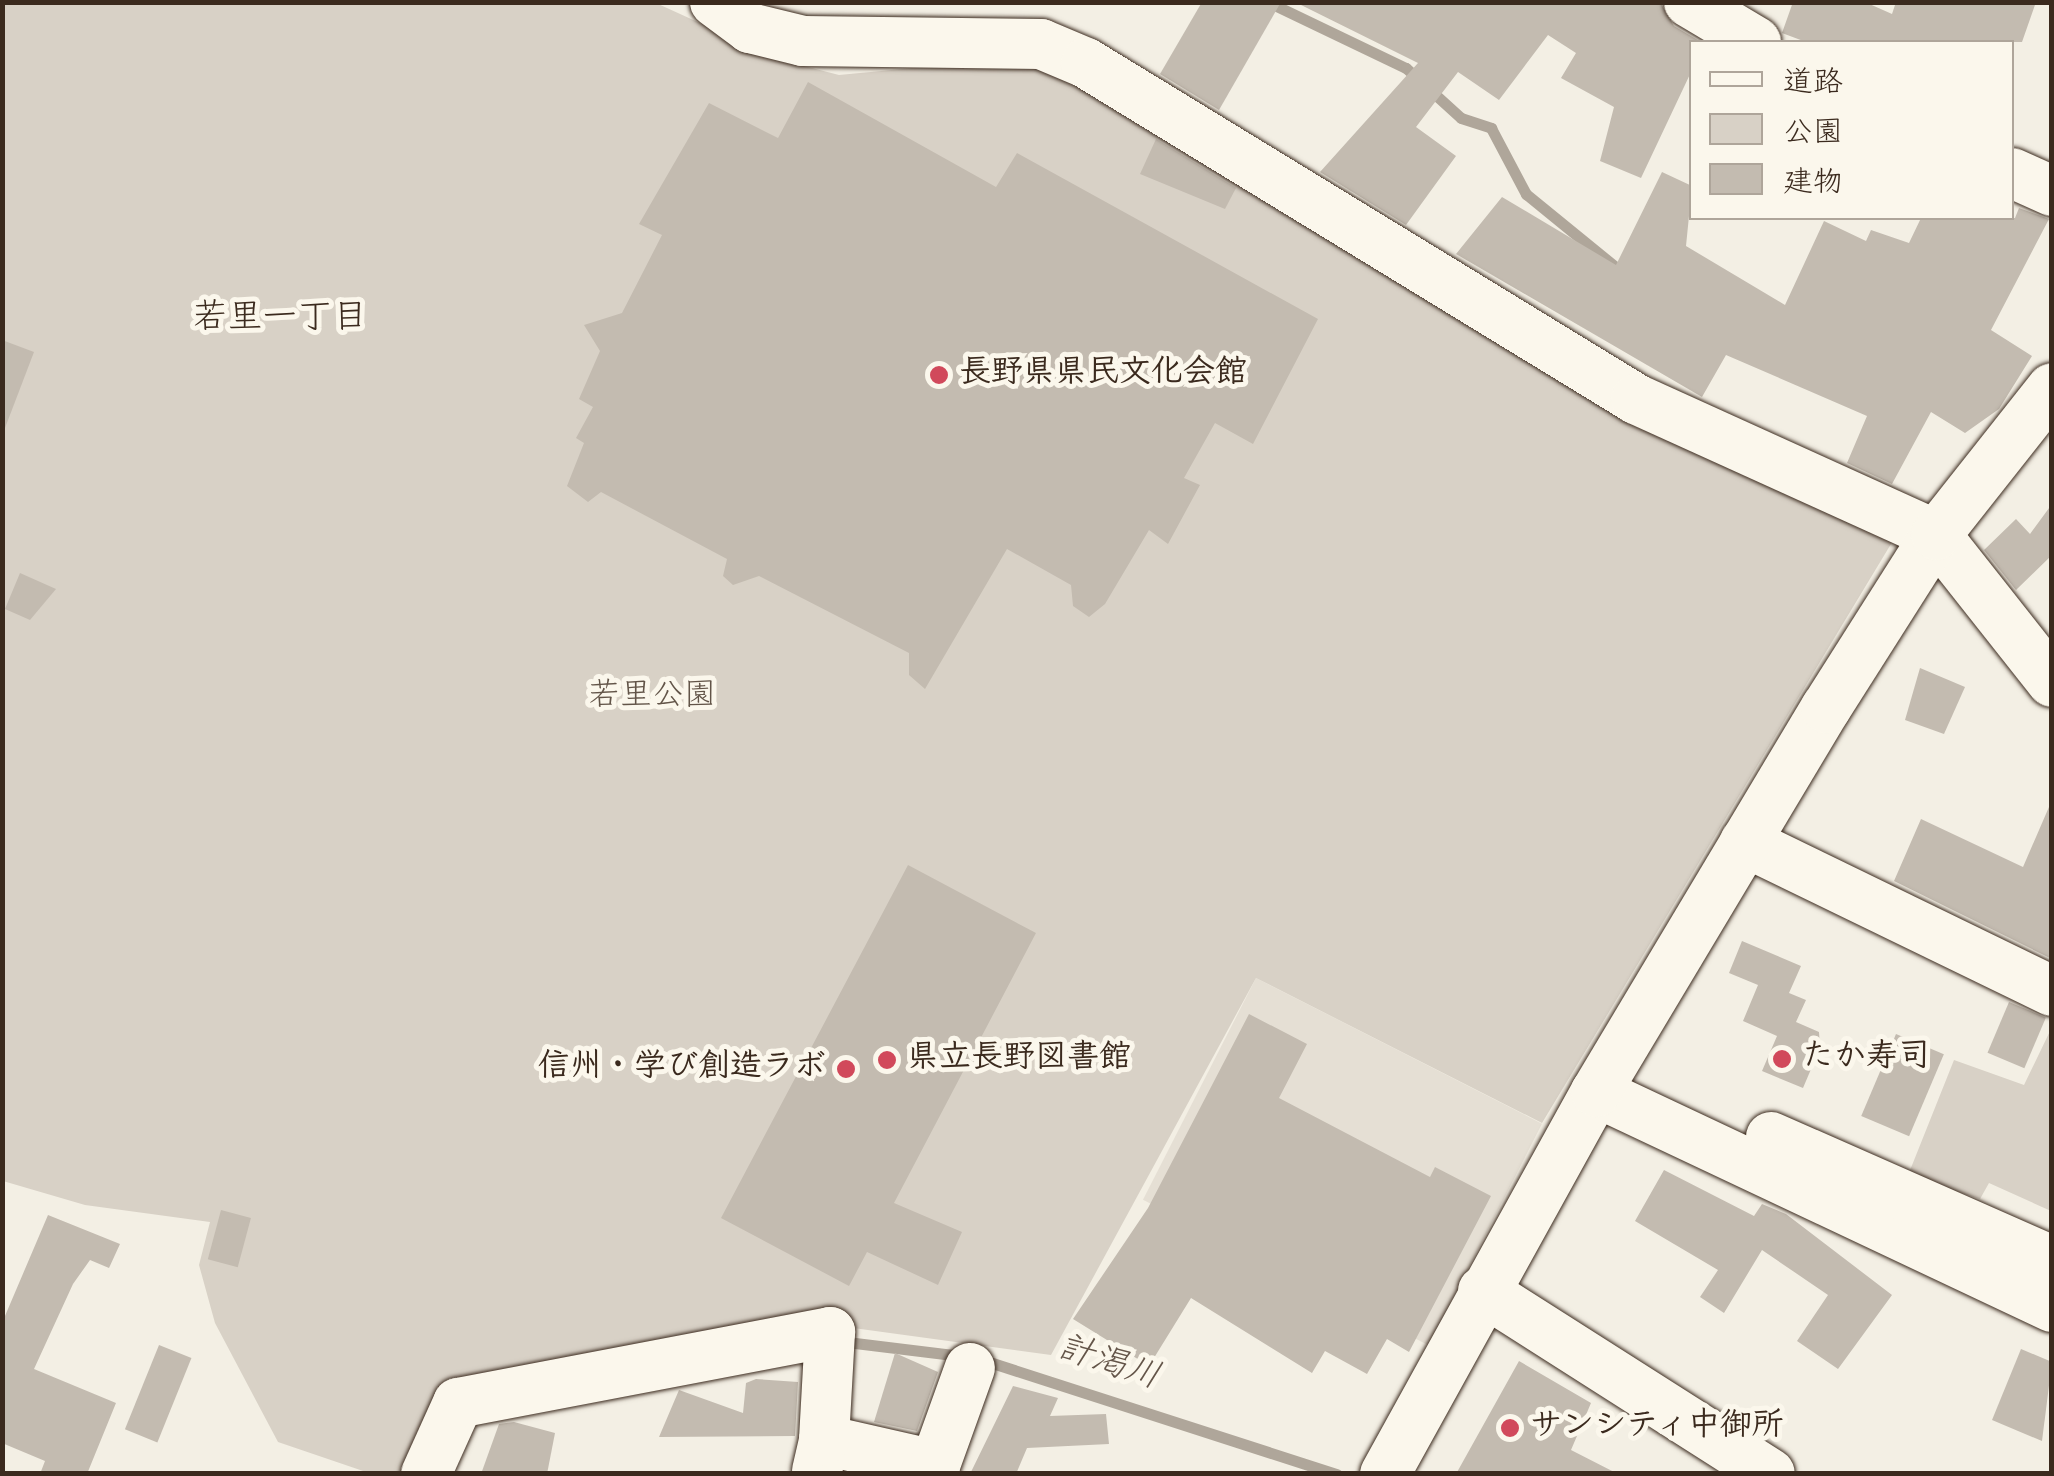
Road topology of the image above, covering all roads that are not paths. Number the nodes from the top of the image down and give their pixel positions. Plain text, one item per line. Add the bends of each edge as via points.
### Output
1 (715, 2) edge
2 (1689, 2) edge
3 (1757, 28) edge
4 (2014, 173) edge
5 (2052, 191) edge
6 (2052, 388) edge
7 (1936, 535) junction
8 (2052, 682) edge
9 (1745, 842) junction
10 (2052, 991) edge
11 (1604, 1079) junction
12 (2052, 1261) edge
13 (1483, 1290) junction
14 (2052, 1307) edge
15 (970, 1368) dead end
16 (821, 1457) edge
17 (426, 1474) edge
18 (1385, 1474) edge
19 (1770, 1474) edge

1 - 7 street via 750,28 803,41 1041,44 1086,63 1636,399
2 - 3 street
4 - 5 street
6 - 7 street
7 - 8 street
7 - 9 street
9 - 10 street
9 - 11 street
11 - 12 street
11 - 13 street
11 - 14 street
13 - 18 street
13 - 19 street
15 - 16 street via 936,1465
16 - 17 street via 830,1332 458,1403

